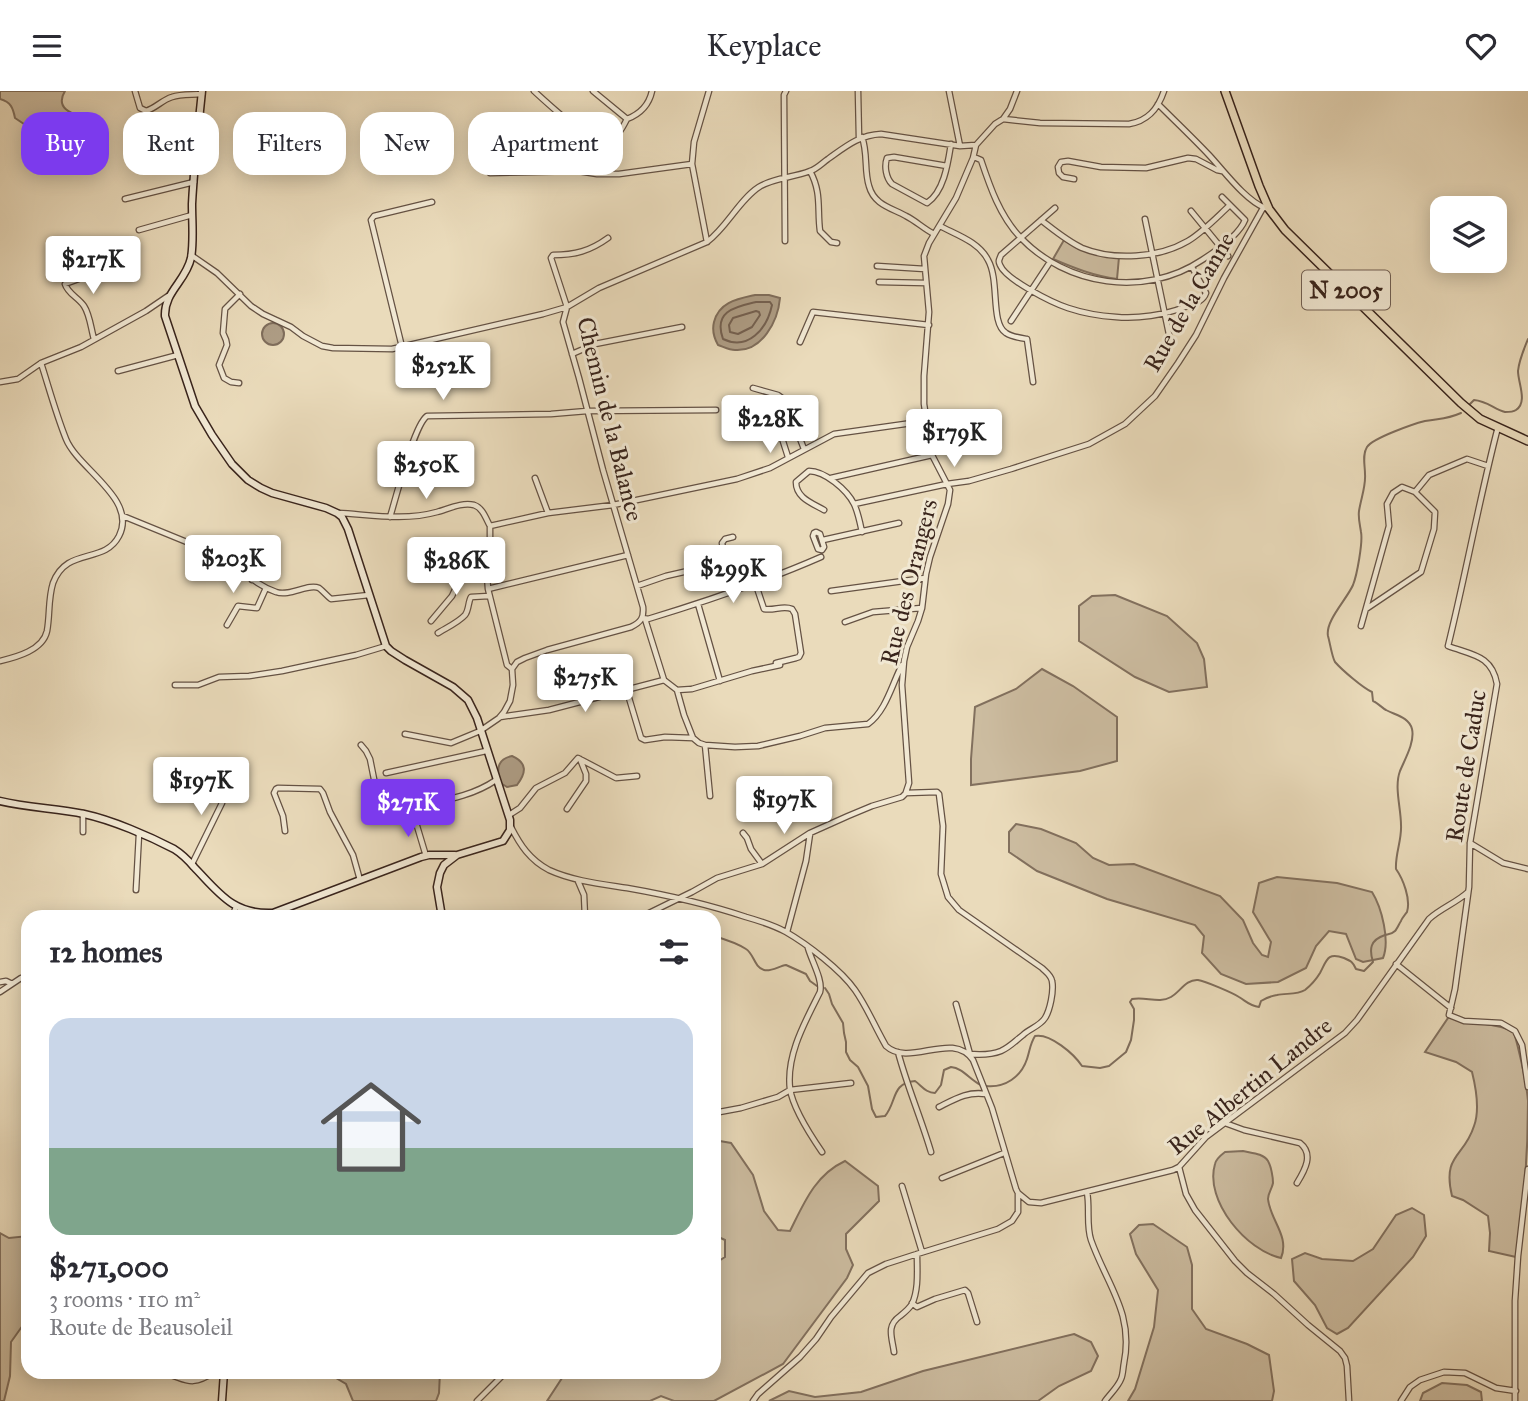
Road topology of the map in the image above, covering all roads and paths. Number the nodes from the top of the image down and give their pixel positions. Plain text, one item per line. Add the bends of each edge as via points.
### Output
1 (135, 91) edge
2 (534, 91) edge
3 (593, 91) edge
4 (652, 91) edge
5 (709, 91) edge
6 (858, 91) edge
7 (949, 91) edge
8 (1017, 91) edge
9 (1164, 91) edge
10 (1225, 91) edge
11 (202, 93) edge
12 (785, 93) edge
13 (1158, 104) junction
14 (558, 112) edge
15 (627, 119) junction
16 (1003, 119) junction
17 (623, 127) edge
18 (860, 138) junction
19 (951, 145) junction
20 (976, 145) junction
21 (960, 146) junction
22 (974, 157) junction
23 (692, 164) junction
24 (947, 166) junction
25 (810, 171) junction
26 (1223, 171) junction
27 (623, 173) edge
28 (785, 177) junction
29 (1074, 179) dead end
30 (194, 182) junction
31 (1222, 197) dead end
32 (124, 199) dead end
33 (432, 202) dead end
34 (1230, 205) junction
35 (1055, 208) dead end
36 (1266, 209) junction
37 (1191, 211) dead end
38 (192, 215) junction
39 (1145, 219) dead end
40 (1041, 220) junction
41 (940, 226) junction
42 (1204, 228) junction
43 (139, 230) dead end
44 (934, 234) junction
45 (1020, 237) junction
46 (608, 238) dead end
47 (785, 241) dead end
48 (707, 242) junction
49 (837, 243) dead end
50 (1220, 247) junction
51 (1152, 254) junction
52 (191, 255) junction
53 (1228, 256) dead end
54 (1050, 262) junction
55 (877, 266) dead end
56 (1192, 267) junction
57 (113, 268) dead end
58 (925, 269) junction
59 (1158, 280) junction
60 (879, 282) dead end
61 (926, 283) junction
62 (1031, 290) junction
63 (240, 294) junction
64 (169, 295) junction
65 (567, 307) junction
66 (1165, 313) junction
67 (1011, 321) dead end
68 (929, 325) junction
69 (682, 327) dead end
70 (94, 339) junction
71 (1170, 339) dead end
72 (800, 342) dead end
73 (402, 347) junction
74 (572, 354) junction
75 (178, 355) junction
76 (41, 363) junction
77 (118, 371) dead end
78 (0, 382) edge
79 (1032, 382) dead end
80 (239, 383) dead end
81 (753, 388) dead end
82 (716, 410) dead end
83 (587, 411) junction
84 (926, 421) junction
85 (1498, 428) junction
86 (780, 432) dead end
87 (1528, 440) edge
88 (804, 449) junction
89 (932, 455) junction
90 (788, 458) junction
91 (1488, 466) junction
92 (535, 478) dead end
93 (830, 478) junction
94 (947, 484) junction
95 (1415, 492) junction
96 (854, 503) junction
97 (613, 505) junction
98 (824, 510) dead end
99 (337, 513) junction
100 (548, 513) junction
101 (122, 516) junction
102 (390, 517) junction
103 (899, 523) dead end
104 (490, 526) junction
105 (862, 532) junction
106 (733, 537) dead end
107 (822, 540) dead end
108 (257, 554) dead end
109 (628, 555) junction
110 (821, 557) dead end
111 (487, 575) junction
112 (925, 578) junction
113 (252, 580) junction
114 (755, 585) junction
115 (637, 586) junction
116 (265, 588) junction
117 (488, 589) junction
118 (831, 591) dead end
119 (369, 595) junction
120 (489, 596) junction
121 (698, 604) junction
122 (922, 608) junction
123 (1366, 609) junction
124 (644, 618) junction
125 (432, 621) dead end
126 (845, 622) dead end
127 (227, 625) dead end
128 (1361, 626) dead end
129 (438, 633) dead end
130 (386, 646) junction
131 (0, 661) edge
132 (798, 661) dead end
133 (904, 661) junction
134 (776, 663) dead end
135 (512, 669) junction
136 (664, 680) junction
137 (720, 681) junction
138 (175, 685) dead end
139 (677, 690) junction
140 (625, 691) junction
141 (499, 717) junction
142 (480, 731) junction
143 (405, 734) dead end
144 (693, 738) junction
145 (361, 745) dead end
146 (705, 745) junction
147 (486, 751) junction
148 (580, 759) junction
149 (220, 771) dead end
150 (386, 773) dead end
151 (637, 776) dead end
152 (496, 780) junction
153 (906, 793) junction
154 (710, 796) dead end
155 (0, 801) edge
156 (567, 809) dead end
157 (404, 811) junction
158 (83, 813) junction
159 (509, 815) junction
160 (511, 827) junction
161 (285, 831) dead end
162 (83, 832) dead end
163 (743, 833) dead end
164 (810, 833) junction
165 (139, 834) junction
166 (1470, 843) junction
167 (457, 855) junction
168 (426, 856) junction
169 (192, 864) junction
170 (762, 864) junction
171 (1528, 869) edge
172 (360, 880) junction
173 (578, 880) junction
174 (136, 890) dead end
175 (1468, 892) junction
176 (677, 899) junction
177 (236, 907) junction
178 (235, 910) edge
179 (243, 910) edge
180 (281, 910) edge
181 (441, 910) edge
182 (585, 910) edge
183 (655, 910) edge
184 (787, 932) junction
185 (808, 947) junction
186 (1396, 964) junction
187 (21, 978) edge
188 (0, 982) edge
189 (12, 984) junction
190 (0, 992) edge
191 (956, 1004) dead end
192 (1451, 1008) junction
193 (898, 1052) junction
194 (970, 1054) junction
195 (851, 1083) dead end
196 (1528, 1087) edge
197 (790, 1090) junction
198 (986, 1092) junction
199 (939, 1107) dead end
200 (721, 1112) edge
201 (1225, 1123) junction
202 (822, 1151) dead end
203 (931, 1152) dead end
204 (1004, 1153) junction
205 (1179, 1167) junction
206 (1528, 1169) edge
207 (942, 1178) dead end
208 (1297, 1183) dead end
209 (902, 1186) dead end
210 (1087, 1192) junction
211 (1018, 1193) junction
212 (919, 1253) junction
213 (912, 1303) junction
214 (978, 1322) dead end
215 (894, 1352) dead end
216 (181, 1379) edge
217 (202, 1379) edge
218 (224, 1379) edge
219 (499, 1379) edge
220 (1516, 1391) junction
221 (222, 1401) edge
222 (477, 1401) edge
223 (753, 1401) edge
224 (1105, 1401) edge
225 (1349, 1401) edge
226 (1401, 1401) edge
227 (1515, 1401) edge

1 - 11 street via 140,108 146,111 173,97
2 - 14 street
3 - 15 street
4 - 15 street via 643,110
5 - 23 street
6 - 18 street
7 - 21 street
8 - 16 street
9 - 13 street
10 - 36 main road, N 2005
11 - 30 main road
12 - 28 street
13 - 16 street via 1147,118 1129,124
13 - 26 street
15 - 17 street
16 - 20 street
18 - 19 street via 881,134
18 - 25 street, Chemin de la Balance
18 - 44 street via 872,196
19 - 21 street
19 - 24 street
20 - 21 street
20 - 22 street, Rue des Orangers
22 - 41 street, Rue des Orangers
22 - 45 street via 981,160 999,206
23 - 27 street
23 - 48 street
24 - 24 street via 928,203 892,184 886,163 894,157
25 - 28 street, Chemin de la Balance
25 - 49 street via 819,197 820,231
26 - 29 street via 1188,158 1146,168 1061,162 1059,173
26 - 36 street
28 - 47 street
28 - 48 street, Chemin de la Balance via 751,193
30 - 32 street
30 - 38 main road
31 - 34 street
33 - 73 street via 371,220
34 - 42 street
34 - 50 street via 1245,223
35 - 40 street
36 - 85 main road, N 2005 via 1461,403
36 - 94 street, Rue de la Canne via 1184,354 1155,396 1125,423 1089,444
37 - 42 street
38 - 43 street
38 - 52 main road
39 - 51 street
40 - 45 street
40 - 51 street via 1091,250
41 - 44 street, Rue des Orangers
41 - 79 street via 970,241 988,259 998,324 1003,332 1027,339
42 - 50 street
42 - 51 street via 1191,240
44 - 58 street, Rue des Orangers via 925,251
45 - 54 street
45 - 62 street via 999,263
46 - 65 street via 596,246 551,258
48 - 65 street, Chemin de la Balance via 599,288
50 - 53 street
50 - 56 street
51 - 59 street
52 - 63 street
52 - 64 main road
54 - 59 street via 1106,281
54 - 62 street
55 - 58 street
56 - 59 street
56 - 66 street via 1206,293 1204,299
57 - 70 street via 65,284 82,303
58 - 61 street, Rue des Orangers
59 - 66 street
60 - 61 street
61 - 68 street, Rue des Orangers
62 - 66 street via 1071,309 1115,317
62 - 67 street
63 - 73 street via 263,314 322,346
63 - 80 street via 225,309 227,345 219,365 224,378
64 - 70 street
64 - 75 main road via 165,316
65 - 73 street
65 - 74 street, Chemin de la Balance via 563,322
66 - 71 street
68 - 72 street via 813,312
68 - 84 street, Rue des Orangers
69 - 74 street via 595,344
70 - 76 street
74 - 83 street, Chemin de la Balance
75 - 77 street
75 - 99 main road via 195,406 232,464 248,480 272,493
76 - 78 street via 18,379
76 - 101 street via 66,440 108,489
81 - 88 street via 785,401
82 - 83 street
83 - 97 street, Chemin de la Balance
83 - 102 street via 424,417
84 - 88 street via 834,434
84 - 89 street, Rue des Orangers
85 - 87 main road, N 2005
85 - 91 street, Route de Caduc
86 - 90 street
88 - 90 street
89 - 93 street
89 - 94 street, Rue des Orangers
90 - 97 street via 737,479
91 - 95 street via 1467,459 1429,475
91 - 166 street, Route de Caduc via 1448,646 1482,658 1495,673 1497,684
92 - 100 street
93 - 96 street
93 - 98 street via 812,471 796,484 800,495
94 - 96 street, Rue de la Canne
94 - 112 street, Rue des Orangers via 948,504
95 - 123 street via 1402,487 1387,504 1389,526
95 - 123 street via 1435,512 1421,572
96 - 105 street
97 - 100 street
97 - 109 street, Chemin de la Balance
99 - 102 street
99 - 119 main road via 348,529
100 - 104 street
101 - 113 street via 221,556
101 - 131 street via 114,545 61,568 50,595 42,642
102 - 104 street via 471,505 482,510
103 - 105 street
104 - 111 street
105 - 107 street
106 - 115 street via 722,543 723,563
108 - 113 street
109 - 115 street, Chemin de la Balance
109 - 117 street
110 - 114 street
111 - 117 street
111 - 125 street via 460,579
112 - 118 street
112 - 122 street, Rue des Orangers
113 - 116 street
114 - 121 street
114 - 134 street via 764,609 788,607 794,614 800,655
115 - 124 street, Chemin de la Balance
116 - 119 street via 286,594 317,587 331,599
116 - 127 street via 257,608 238,606
117 - 120 street
119 - 130 main road
120 - 129 street via 468,599 464,616
120 - 135 street via 507,665
121 - 124 street
121 - 137 street
122 - 126 street via 873,612
122 - 133 street, Rue des Orangers
123 - 128 street
124 - 135 street via 631,627 525,658
124 - 136 street, Chemin de la Balance
130 - 138 street via 298,668
130 - 142 main road via 465,696
132 - 137 street
133 - 146 street via 886,700 868,724 825,728 758,746
133 - 153 street, Rue des Orangers
135 - 141 street via 510,701
136 - 139 street
136 - 140 street
137 - 139 street
139 - 144 street
140 - 141 street
140 - 144 street via 641,738
141 - 142 street
142 - 143 street via 451,743
142 - 147 main road
144 - 146 street
145 - 157 street via 369,755 381,811
146 - 154 street
147 - 150 street
147 - 152 main road
148 - 151 street via 616,778
148 - 156 street via 586,781
148 - 159 street via 536,788
149 - 169 street via 222,803
152 - 157 street via 478,791
152 - 159 main road
153 - 164 street
153 - 194 street via 935,791 939,795 941,874 951,902 1051,978 1052,996 1040,1023 999,1052
155 - 158 main road
157 - 168 street via 417,826
158 - 162 street
158 - 165 main road
159 - 160 main road
160 - 167 main road via 501,842
160 - 173 street via 528,855 548,869
161 - 172 street via 276,789 320,789 353,855
163 - 170 street
164 - 170 street
164 - 184 street
165 - 169 main road via 174,849
165 - 174 street
166 - 171 street via 1503,863
166 - 175 street, Route de Caduc
167 - 168 main road
167 - 181 main road via 438,877
168 - 172 main road
169 - 177 main road
170 - 176 street via 724,875
172 - 180 main road
173 - 176 street
173 - 182 street
175 - 186 street, Rue Albertin Landre via 1429,919
175 - 192 street, Route de Caduc
176 - 183 street
176 - 184 street via 730,911
177 - 178 street
177 - 179 main road
184 - 185 street
185 - 193 street via 849,981 886,1046
185 - 197 street via 821,989 793,1053
186 - 192 street
186 - 201 street, Rue Albertin Landre via 1338,1039
187 - 189 street
188 - 189 street
189 - 190 street
191 - 194 street
192 - 196 street via 1449,1015 1454,1018 1501,1023 1515,1031 1522,1045
193 - 194 street via 945,1047
193 - 203 street
194 - 198 street
195 - 197 street
197 - 200 street
197 - 202 street
198 - 199 street via 969,1093
198 - 204 street
201 - 205 street, Rue Albertin Landre via 1202,1140
201 - 208 street via 1300,1143 1307,1151 1306,1168
204 - 207 street
204 - 211 street
205 - 210 street, Rue Albertin Landre
205 - 225 street via 1195,1210 1235,1261 1340,1351 1347,1366
206 - 220 street via 1515,1301
209 - 212 street
210 - 211 street, Rue Albertin Landre via 1036,1204
210 - 224 street via 1090,1238 1127,1334 1121,1380
211 - 212 street via 1018,1212 1012,1221
212 - 213 street
212 - 223 street via 868,1273 800,1357
213 - 214 street via 917,1307 965,1290
213 - 215 street via 892,1324
216 - 217 street
218 - 221 main road
219 - 222 street
220 - 226 street via 1496,1388 1465,1373 1444,1372 1420,1380
220 - 227 street

